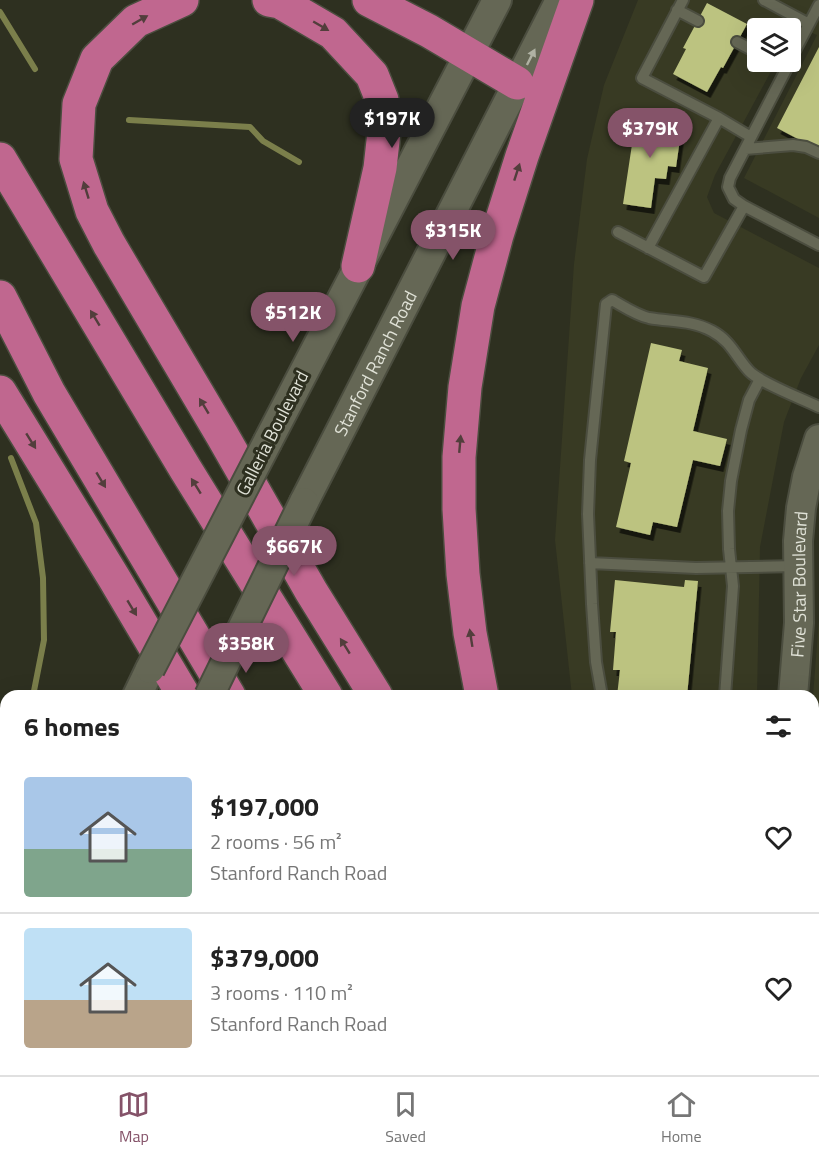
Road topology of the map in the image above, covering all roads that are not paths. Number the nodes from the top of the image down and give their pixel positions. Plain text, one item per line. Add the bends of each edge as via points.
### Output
1 (183, 0) edge
2 (269, 0) edge
3 (369, 0) edge
4 (497, 0) edge
5 (560, 0) edge
6 (577, 0) edge
7 (764, 0) edge
8 (819, 4) edge
9 (680, 5) edge
10 (698, 21) dead end
11 (809, 24) junction
12 (801, 40) edge
13 (737, 42) dead end
14 (747, 47) edge
15 (468, 54) junction
16 (784, 72) edge
17 (517, 84) junction
18 (719, 118) junction
19 (751, 137) junction
20 (745, 149) junction
21 (819, 153) edge
22 (0, 159) edge
23 (744, 206) junction
24 (618, 232) dead end
25 (819, 245) edge
26 (648, 248) junction
27 (358, 266) junction
28 (0, 297) edge
29 (760, 380) junction
30 (0, 392) edge
31 (819, 407) edge
32 (819, 439) edge
33 (813, 479) edge
34 (590, 563) junction
35 (799, 566) junction
36 (731, 567) junction
37 (139, 690) edge
38 (180, 690) edge
39 (213, 690) edge
40 (225, 690) edge
41 (322, 690) edge
42 (372, 690) edge
43 (481, 690) edge
44 (601, 690) edge
45 (725, 690) edge
46 (793, 690) edge

42 -> 1 highway via 109,244 92,211 76,159 79,104 97,59 136,21
2 -> 27 highway via 280,2 333,33 372,75 382,100 386,123 380,168
3 - 15 highway
4 - 15 main road
17 -> 5 main road, Stanford Ranch Road
43 -> 6 highway via 464,586 459,509 465,387 478,306 497,235
7 - 11 lane
8 - 11 lane
9 - 10 lane
9 - 18 lane via 642,78
11 - 12 lane
13 - 14 lane
15 - 17 highway
15 - 27 main road
16 - 19 lane
17 - 39 main road, Stanford Ranch Road, bridge
18 - 19 lane
18 - 26 lane
19 - 20 lane
20 - 21 lane via 793,145
20 - 23 lane via 728,187 734,199
41 -> 22 highway
23 - 25 lane
23 - 26 lane via 704,277
24 - 26 lane
27 - 37 main road, Galleria Boulevard, bridge
28 -> 40 highway via 49,393
29 - 31 lane
29 - 34 lane via 750,373 732,346 712,330 644,316 612,300 606,304 590,460
29 - 36 lane via 741,430 731,481
30 -> 38 highway
32 - 33 main road, Five Star Boulevard
33 - 35 main road, Five Star Boulevard via 801,508
34 - 36 lane
34 - 44 lane
35 - 36 lane
35 - 46 main road, Five Star Boulevard
36 - 45 lane via 734,586

